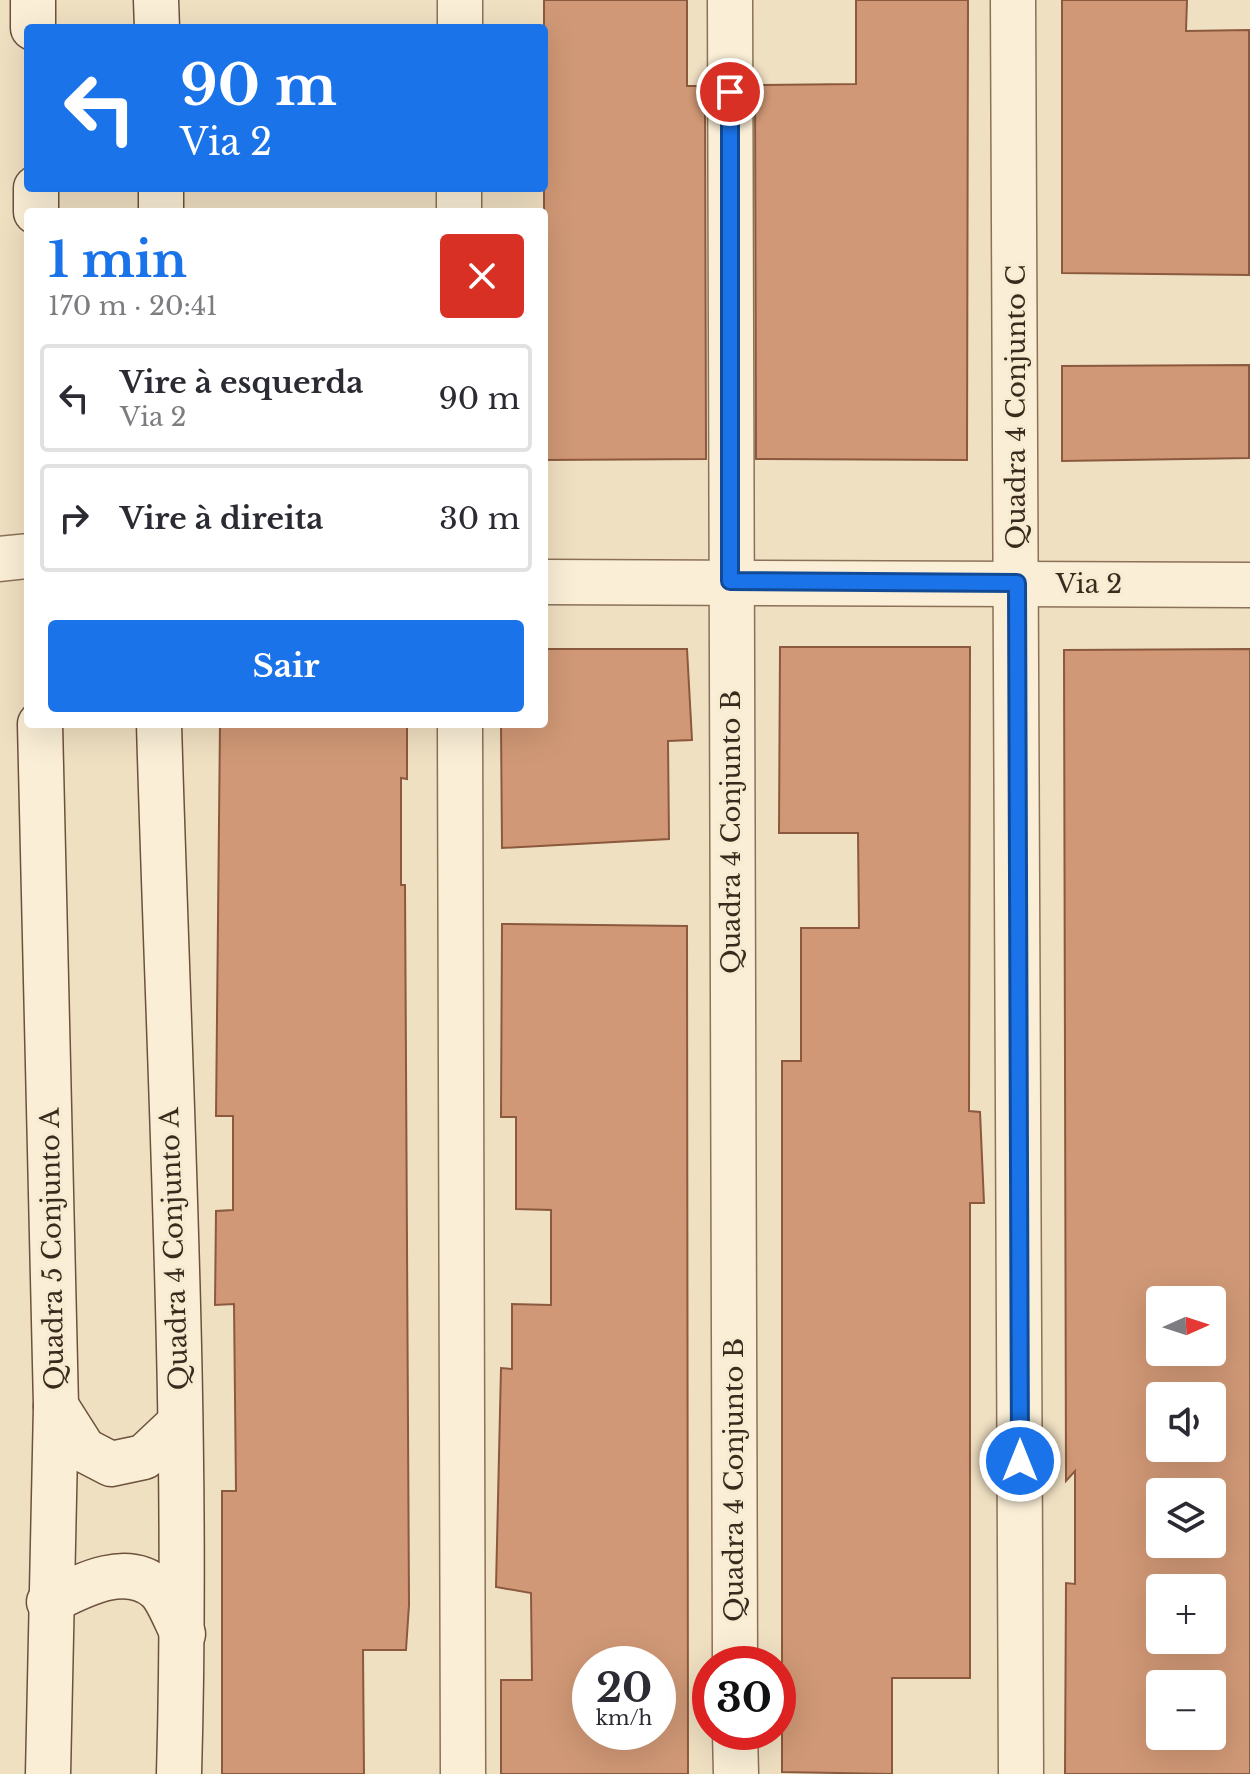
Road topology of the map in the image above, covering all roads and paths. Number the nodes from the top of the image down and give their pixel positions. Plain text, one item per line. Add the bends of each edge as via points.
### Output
1 (33, 0) edge
2 (156, 0) edge
3 (460, 0) edge
4 (730, 0) edge
5 (1013, 0) edge
6 (33, 24) edge
7 (157, 24) edge
8 (460, 24) edge
9 (24, 556) edge
10 (0, 559) edge
11 (730, 581) junction
12 (548, 582) edge
13 (1017, 583) junction
14 (1250, 585) edge
15 (40, 728) edge
16 (159, 728) edge
17 (460, 728) edge
18 (56, 1406) junction
19 (179, 1424) junction
20 (49, 1602) junction
21 (183, 1634) junction
22 (735, 1646) edge
23 (735, 1750) edge
24 (48, 1774) edge
25 (179, 1774) edge
26 (463, 1774) edge
27 (736, 1774) edge
28 (1021, 1774) edge

1 - 6 street
2 - 7 street
3 - 8 street
4 - 11 street, Quadra 4 Conjunto B
5 - 13 street, Quadra 4 Conjunto C
9 - 10 street
11 - 12 street, Via 2
11 - 13 street, Via 2
11 - 22 street, Quadra 4 Conjunto B
13 - 14 street, Via 2
13 - 28 street, Quadra 4 Conjunto C
15 - 18 street, Quadra 5 Conjunto A
16 - 19 street, Quadra 4 Conjunto A
17 - 26 street
18 - 19 street via 84,1450 111,1464 144,1457
18 - 20 street, Quadra 5 Conjunto A
19 - 21 street, Quadra 4 Conjunto A
20 - 21 street via 96,1579 132,1578 158,1589
20 - 24 street, Quadra 5 Conjunto A
21 - 25 street, Quadra 4 Conjunto A
23 - 27 street

